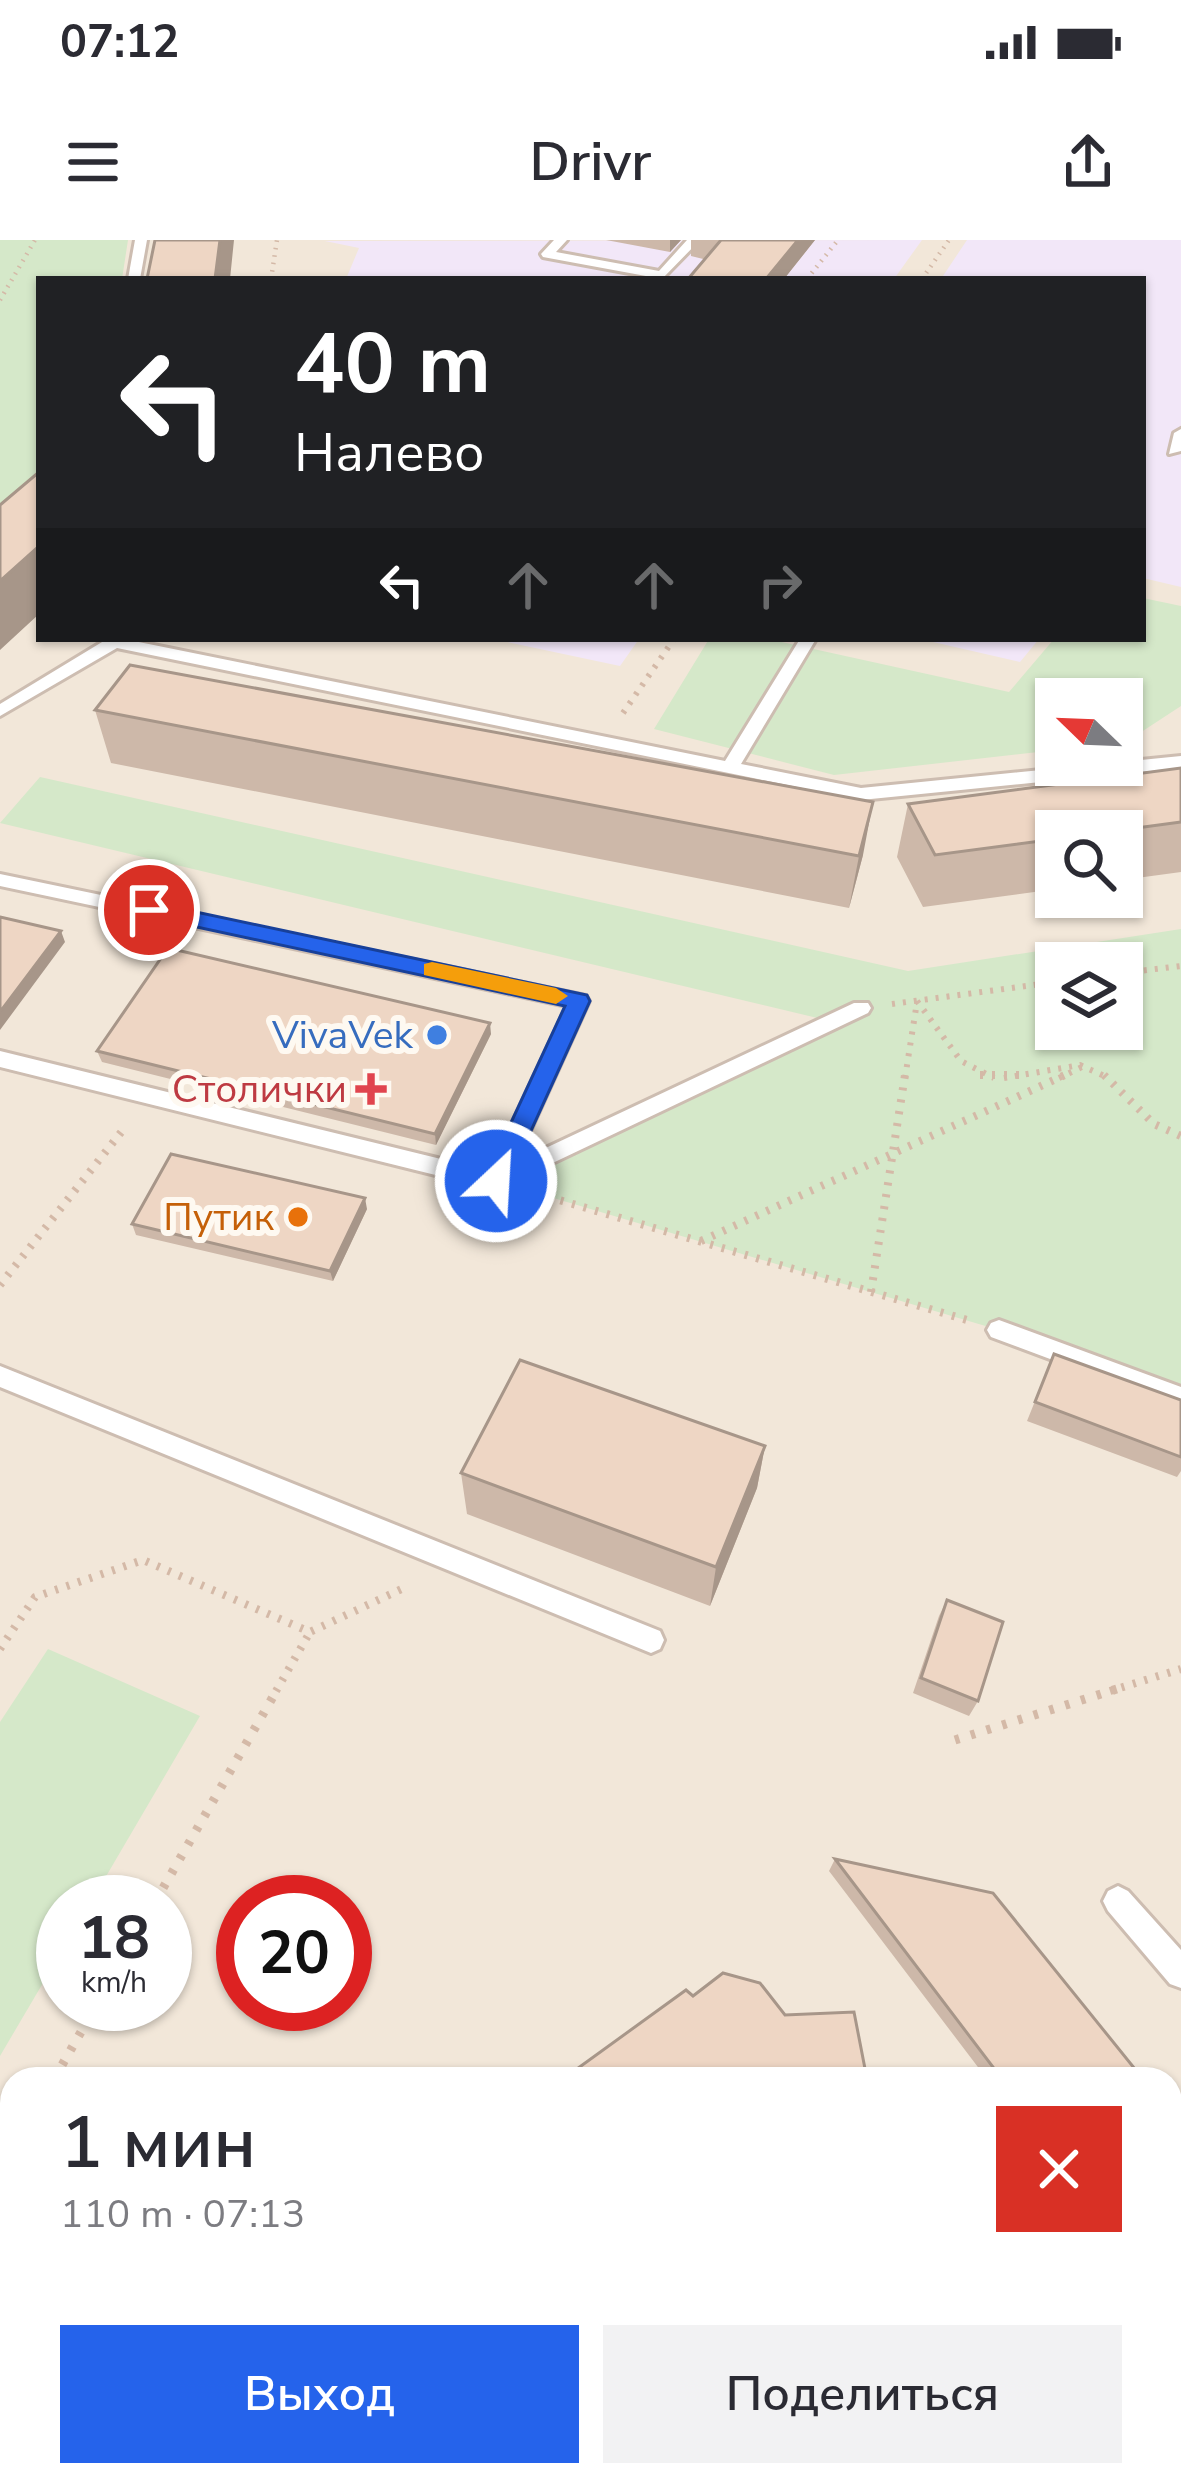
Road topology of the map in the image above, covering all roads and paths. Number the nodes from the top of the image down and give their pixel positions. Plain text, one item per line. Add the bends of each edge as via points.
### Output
1 (34, 240) edge
2 (140, 240) edge
3 (277, 240) edge
4 (561, 240) edge
5 (694, 240) edge
6 (838, 240) edge
7 (949, 240) edge
8 (134, 276) edge
9 (272, 276) edge
10 (809, 276) edge
11 (924, 276) edge
12 (0, 300) edge
13 (1181, 433) edge
14 (1174, 451) dead end
15 (672, 642) edge
16 (806, 642) edge
17 (0, 711) edge
18 (602, 744) junction
19 (1181, 762) edge
20 (730, 769) junction
21 (0, 880) edge
22 (1181, 966) edge
23 (1143, 971) edge
24 (1035, 985) edge
25 (917, 1000) junction
26 (861, 1008) joint
27 (0, 1060) edge
28 (1086, 1065) junction
29 (150, 1096) junction
30 (1181, 1136) edge
31 (891, 1153) junction
32 (496, 1181) junction
33 (700, 1242) junction
34 (0, 1285) edge
35 (871, 1292) junction
36 (999, 1330) joint
37 (0, 1376) edge
38 (1181, 1398) edge
39 (460, 1561) junction
40 (310, 1632) junction
41 (651, 1640) dead end
42 (0, 1649) edge
43 (1181, 1670) edge
44 (955, 1740) dead end
45 (170, 1875) edge
46 (1118, 1901) dead end
47 (1181, 1973) edge
48 (82, 2031) edge
49 (61, 2067) edge

1 - 12 path
2 - 8 lane
3 - 9 path
4 - 5 lane via 548,254 662,275
6 - 10 path
7 - 11 path
13 - 14 lane
15 - 18 path
16 - 20 lane
17 - 18 lane via 114,642
18 - 20 lane
19 - 20 lane via 861,794
21 - 32 lane via 579,1001
22 - 23 path
24 - 25 path
25 - 26 path
25 - 28 path via 978,1074
25 - 31 path
26 - 32 lane
27 - 29 lane
28 - 30 path via 1121,1087 1149,1124
28 - 31 path
29 - 32 lane
29 - 34 path
31 - 33 path
31 - 35 path
32 - 33 path
33 - 35 path
35 - 36 path
36 - 38 lane
37 - 39 lane
39 - 40 path
39 - 41 lane
40 - 42 path via 143,1560 35,1597
40 - 45 path
43 - 44 path
46 - 47 lane
48 - 49 path

